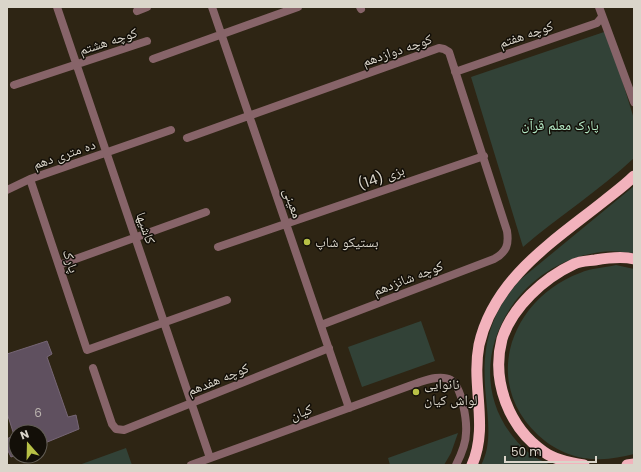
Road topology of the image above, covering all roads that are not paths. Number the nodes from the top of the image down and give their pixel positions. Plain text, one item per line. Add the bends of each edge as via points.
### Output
1 (57, 7) edge
2 (147, 7) edge
3 (212, 7) edge
4 (298, 7) edge
5 (599, 7) edge
6 (137, 10) dead end
7 (602, 17) junction
8 (221, 35) junction
9 (147, 41) dead end
10 (153, 58) dead end
11 (77, 65) junction
12 (455, 72) junction
13 (14, 85) dead end
14 (634, 102) edge
15 (249, 115) junction
16 (171, 130) dead end
17 (187, 138) dead end
18 (106, 152) junction
19 (484, 156) junction
20 (634, 176) edge
21 (30, 179) junction
22 (7, 190) edge
23 (206, 212) dead end
24 (286, 224) junction
25 (135, 237) junction
26 (218, 247) dead end
27 (504, 253) joint
28 (634, 259) edge
29 (59, 265) junction
30 (227, 300) dead end
31 (164, 323) junction
32 (321, 325) junction
33 (329, 348) junction
34 (93, 368) dead end
35 (192, 404) junction
36 (349, 408) junction
37 (210, 458) junction
38 (634, 464) edge
39 (191, 465) edge
40 (456, 465) edge
41 (472, 465) edge
42 (584, 465) edge
43 (627, 465) edge

1 - 11 street, کاشیها
2 - 6 street
3 - 8 street, معینی
4 - 8 street
5 - 7 street
7 - 12 street, کوچه هفتم via 597,24
7 - 14 street
8 - 10 street
8 - 15 street, معینی
9 - 11 street, کوچه هشتم
11 - 13 street
11 - 18 street, کاشیها
12 - 15 street, کوچه دوازدهم via 449,52 439,48
12 - 19 street, کوچه دوازدهم
15 - 17 street
15 - 24 street, معینی
16 - 18 street, ده متری دهم
18 - 21 street, ده متری دهم
18 - 25 street, کاشیها
19 - 24 street, بزی (14)
19 - 27 street, کوچه دوازدهم via 507,231 508,242
20 - 41 highway via 526,263 498,299 484,328 476,364 480,437
21 - 22 street, ده متری دهم
21 - 29 street, پارک
23 - 25 street
24 - 26 street, بزی (14)
24 - 32 street, معینی
25 - 29 street
25 - 31 street, کاشیها
27 - 32 street, کوچه شانزدهم
28 - 42 highway via 605,258 575,264 546,281 520,308 502,339 499,371 507,408 516,424 530,441 545,453 565,462
29 - 31 street, پارک via 87,350
30 - 31 street
31 - 35 street, کاشیها
32 - 33 street, معینی
33 - 35 street, کوچه هفدهم
33 - 36 street, معینی
34 - 35 street, کوچه هفدهم via 116,429 124,430
35 - 37 street, کاشیها
36 - 37 street, کیان
36 - 40 street, کیان via 430,379 451,380 458,388 466,432 464,446
37 - 39 street, کیان
38 - 43 highway

